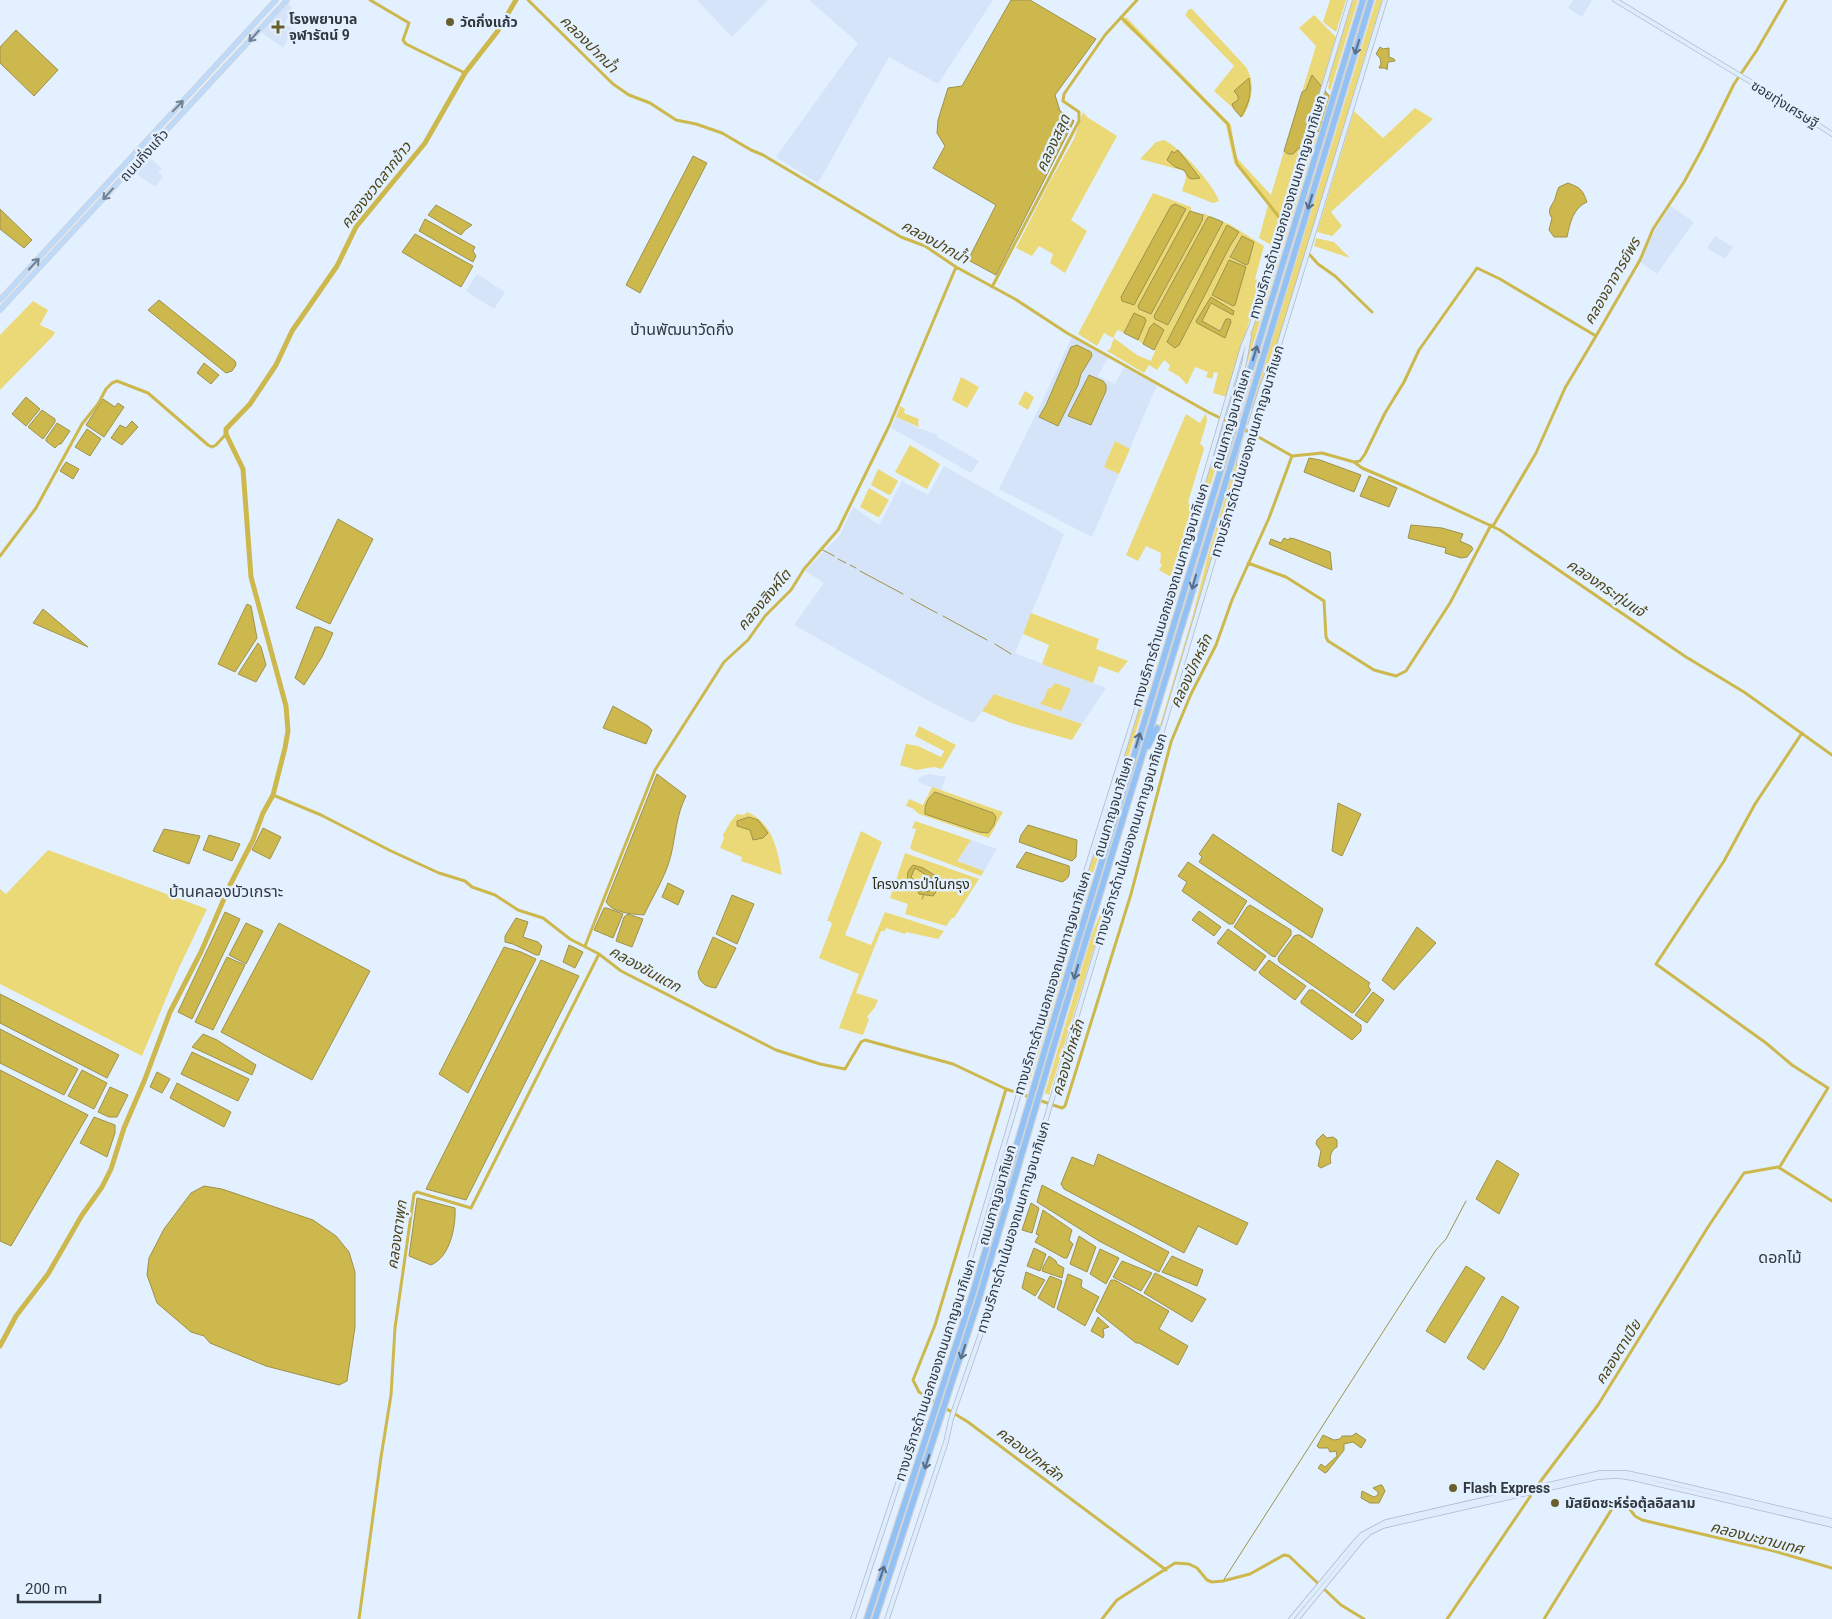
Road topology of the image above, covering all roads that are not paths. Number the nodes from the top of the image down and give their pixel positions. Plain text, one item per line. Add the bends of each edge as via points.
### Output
1 (276, 0) edge
2 (287, 0) edge
3 (1350, 0) edge
4 (1363, 0) edge
5 (1371, 0) edge
6 (1385, 0) edge
7 (1615, 0) edge
8 (200, 83) junction
9 (205, 88) junction
10 (1832, 134) edge
11 (0, 300) edge
12 (0, 310) edge
13 (1250, 327) junction
14 (1277, 352) junction
15 (1238, 363) junction
16 (1244, 364) junction
17 (1211, 460) junction
18 (1242, 466) junction
19 (1157, 728) dead end
20 (1140, 762) junction
21 (1820, 1520) junction
22 (1832, 1521) edge
23 (1832, 1525) edge
24 (1312, 1599) junction
25 (853, 1619) edge
26 (867, 1619) edge
27 (875, 1619) edge
28 (888, 1619) edge
29 (1291, 1619) edge
30 (1297, 1619) edge

1 - 8 main road, ถนนกิ่งแก้ว
2 -> 9 main road, ถนนกิ่งแก้ว
3 - 13 main road, ทางบริการด้านนอกของถนนกาญจนาภิเษก
26 -> 4 highway, ถนนกาญจนาภิเษก, bridge via 973,1293
5 -> 20 highway, ถนนกาญจนาภิเษก, bridge
6 - 14 main road, ทางบริการด้านในของถนนกาญจนาภิเษก
7 - 10 main road, ซอยทุ่งเศรษฐี
8 - 9 main road
11 -> 8 main road, ถนนกิ่งแก้ว
9 -> 12 main road, ถนนกิ่งแก้ว
13 - 15 main road, ทางบริการด้านนอกของถนนกาญจนาภิเษก
13 - 16 main road
14 - 16 main road via 1248,427 1229,415
14 - 18 main road, ทางบริการด้านในของถนนกาญจนาภิเษก
15 - 16 main road via 1242,361
15 - 17 main road, ทางบริการด้านนอกของถนนกาญจนาภิเษก
17 - 18 main road via 1216,457 1225,427 1229,425 1246,435 1239,462
17 - 25 main road, ทางบริการด้านนอกของถนนกาญจนาภิเษก via 1017,1097 996,1176
18 - 28 main road, ทางบริการด้านในของถนนกาญจนาภิเษก via 987,1316
19 - 20 highway
20 -> 27 highway, ถนนกาญจนาภิเษก via 947,1402
21 - 22 main road
21 - 23 main road
21 - 24 main road via 1662,1482 1607,1476 1521,1492 1382,1525 1361,1541
24 - 29 main road
24 - 30 main road

